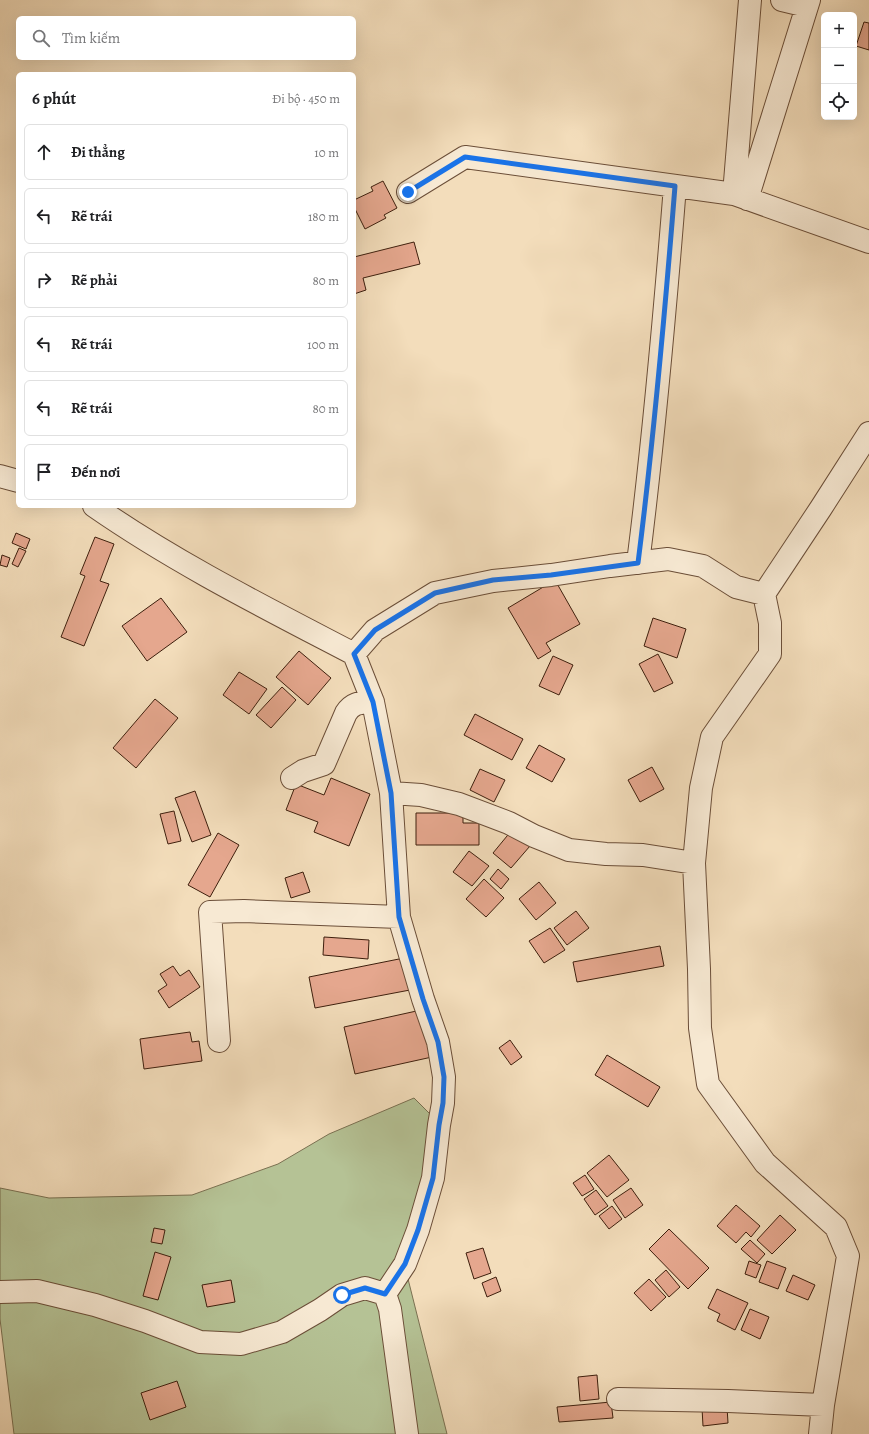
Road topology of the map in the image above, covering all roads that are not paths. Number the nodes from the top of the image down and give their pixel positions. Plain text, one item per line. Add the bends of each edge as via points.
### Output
1 (750, 0) edge
2 (782, 0) edge
3 (808, 3) edge
4 (675, 186) junction
5 (408, 192) dead end
6 (740, 196) junction
7 (869, 242) edge
8 (869, 433) edge
9 (0, 476) edge
10 (16, 480) edge
11 (97, 508) edge
12 (638, 563) junction
13 (764, 594) junction
14 (354, 654) junction
15 (373, 702) junction
16 (292, 778) dead end
17 (391, 793) junction
18 (694, 863) junction
19 (399, 917) junction
20 (219, 1041) dead end
21 (0, 1292) edge
22 (385, 1294) junction
23 (618, 1400) dead end
24 (823, 1405) junction
25 (407, 1434) edge
26 (820, 1434) edge

1 - 6 street
2 - 3 street
3 - 6 street
4 - 5 street via 465,157
4 - 6 street
4 - 12 street via 662,346
6 - 7 street
8 - 13 street
9 - 10 street
11 - 14 street via 233,592
12 - 13 street via 668,559 703,566 736,587
12 - 14 street via 493,580 435,593 375,630
13 - 18 street via 770,623 770,654 712,737 701,788
14 - 15 street
15 - 16 street via 350,707 324,764 303,771
15 - 17 street
17 - 18 street via 422,795 459,804 568,850 643,855
17 - 19 street
18 - 24 street via 700,969 700,1028 708,1084 765,1163 836,1227 848,1256
19 - 20 street via 210,912
19 - 22 street via 438,1042 444,1077 433,1178 405,1264
21 - 22 street via 37,1291 95,1305 200,1342 241,1344 282,1332 342,1295 365,1288
22 - 25 street via 390,1309
23 - 24 street via 743,1401
24 - 26 street

